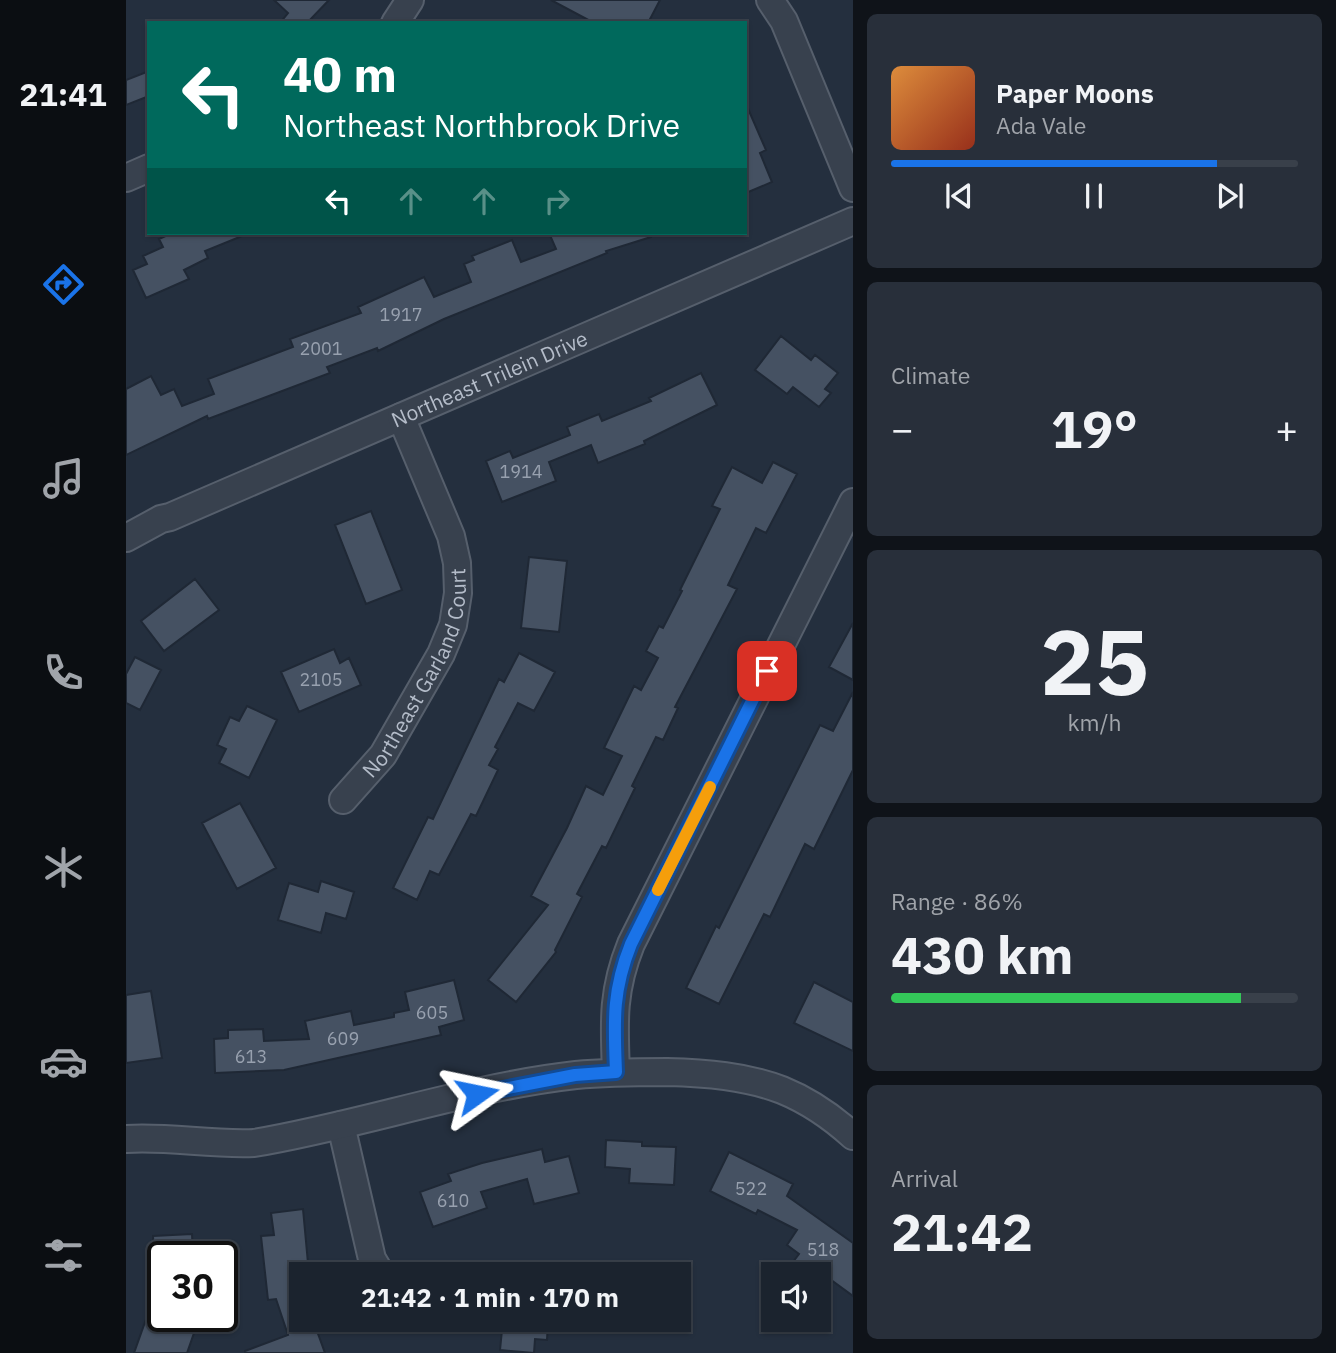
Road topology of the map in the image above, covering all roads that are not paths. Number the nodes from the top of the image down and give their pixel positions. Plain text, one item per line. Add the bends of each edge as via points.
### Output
1 (410, 0) edge
2 (770, 0) edge
3 (396, 21) edge
4 (147, 169) edge
5 (126, 178) edge
6 (853, 188) edge
7 (853, 221) edge
8 (401, 417) junction
9 (853, 502) edge
10 (126, 538) edge
11 (343, 800) dead end
12 (616, 1072) junction
13 (341, 1125) junction
14 (853, 1136) edge
15 (126, 1139) edge
16 (374, 1262) edge

1 - 3 street
2 - 6 street
4 - 5 street
7 - 8 street, Northeast Trilein Drive
8 - 10 street, Northeast Trilein Drive
8 - 11 street, Northeast Garland Court via 451,536 458,593 442,654 383,755
9 - 12 street via 631,944 614,1001
12 - 13 street via 504,1088
12 - 14 street via 742,1079 810,1103
13 - 15 street via 254,1143
13 - 16 street

